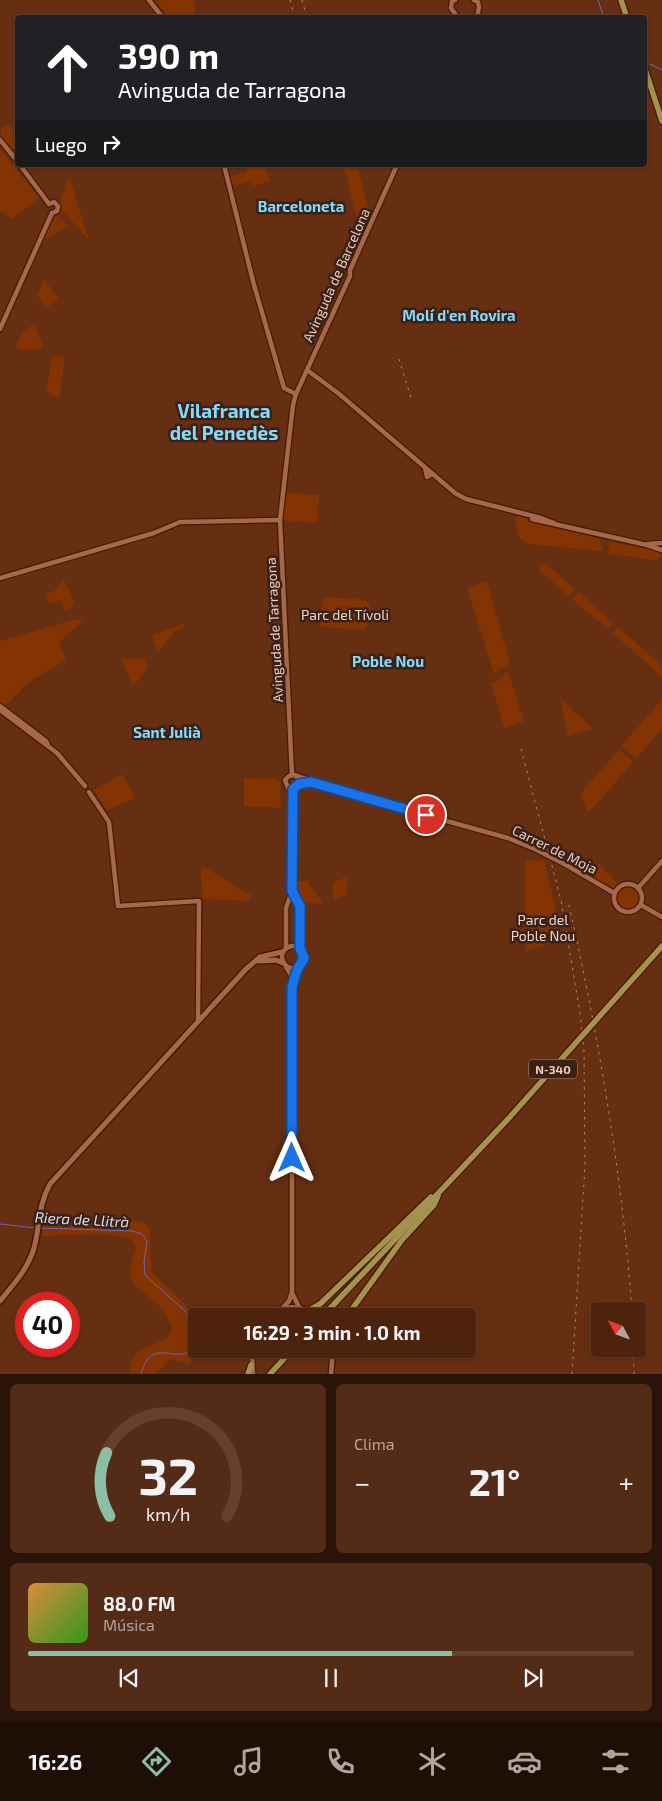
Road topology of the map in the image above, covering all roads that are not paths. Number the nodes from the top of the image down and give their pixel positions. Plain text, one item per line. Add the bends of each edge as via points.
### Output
1 (150, 0) edge
2 (454, 0) edge
3 (621, 0) edge
4 (477, 1) edge
5 (161, 15) edge
6 (456, 15) edge
7 (478, 15) edge
8 (626, 15) edge
9 (647, 75) edge
10 (662, 121) edge
11 (0, 140) edge
12 (15, 158) edge
13 (21, 167) edge
14 (224, 167) edge
15 (396, 167) edge
16 (49, 204) junction
17 (52, 213) junction
18 (0, 329) edge
19 (307, 370) junction
20 (296, 394) junction
21 (284, 484) joint
22 (518, 513) junction
23 (280, 520) junction
24 (554, 523) junction
25 (647, 544) junction
26 (662, 544) edge
27 (662, 550) edge
28 (0, 578) edge
29 (0, 706) edge
30 (0, 710) edge
31 (49, 746) junction
32 (294, 776) junction
33 (311, 782) junction
34 (299, 784) junction
35 (293, 789) junction
36 (662, 861) edge
37 (638, 888) junction
38 (292, 891) junction
39 (614, 893) junction
40 (297, 902) junction
41 (288, 903) junction
42 (640, 905) junction
43 (662, 917) edge
44 (662, 946) edge
45 (300, 948) junction
46 (284, 950) junction
47 (252, 963) junction
48 (285, 965) junction
49 (298, 967) junction
50 (292, 987) junction
51 (198, 1021) junction
52 (441, 1190) junction
53 (292, 1292) junction
54 (0, 1301) edge
55 (283, 1308) edge
56 (299, 1308) edge
57 (313, 1308) edge
58 (331, 1308) edge
59 (353, 1308) edge
60 (251, 1358) edge
61 (285, 1358) edge
62 (332, 1358) edge
63 (251, 1365) junction
64 (248, 1374) edge
65 (253, 1374) edge
66 (270, 1374) edge
67 (331, 1374) edge

1 - 5 street
2 - 6 street via 450,8
3 - 8 highway
4 - 7 street
9 - 10 highway
11 - 12 street
13 - 16 street
14 - 20 street via 284,388
15 - 19 street, Avinguda de Barcelona
16 - 17 street via 48,210
16 - 17 street via 54,202 58,206
17 - 18 street
19 - 20 street, Avinguda de Barcelona
19 - 22 street via 424,466 430,476 455,493
20 - 21 street, Avinguda de Barcelona
21 - 23 street, Avinguda de Tarragona
22 - 24 street
22 - 24 street via 549,518
23 - 28 street via 187,521
23 - 32 street, Avinguda de Tarragona
24 - 25 street
25 - 26 street
25 - 27 street
26 - 27 street
29 - 31 street
30 - 31 street
31 - 51 street via 65,760 109,822 118,906 199,901
32 - 33 street, Carrer de Moja
32 - 34 street
32 - 35 street via 285,782 288,788
33 - 34 street, Carrer de Moja
33 - 39 street, Carrer de Moja, bridge via 508,838 566,865
34 - 35 street
35 - 38 street
36 - 37 street
37 - 39 street via 626,884
37 - 42 street via 642,896
38 - 40 street
38 - 41 street
39 - 42 street via 614,902 620,910 629,913
40 - 41 street
40 - 45 street via 300,906
41 - 46 street
42 - 43 street
44 - 52 highway, N-340 via 510,1118
45 - 46 street via 293,946
45 - 49 street via 304,958
46 - 47 main road via 277,955 260,957
46 - 48 street
47 - 48 main road via 276,960
47 - 51 main road
48 - 49 street via 292,969
48 - 50 street via 291,975
49 - 50 street
50 - 53 street
51 - 54 main road via 50,1184 41,1204 28,1263
52 - 57 highway via 424,1202
52 - 58 highway, N-340
52 - 59 highway via 434,1205 402,1240
53 - 55 street
53 - 56 street
60 - 63 street
61 - 66 highway
62 - 67 street
63 - 64 highway
63 - 65 street

